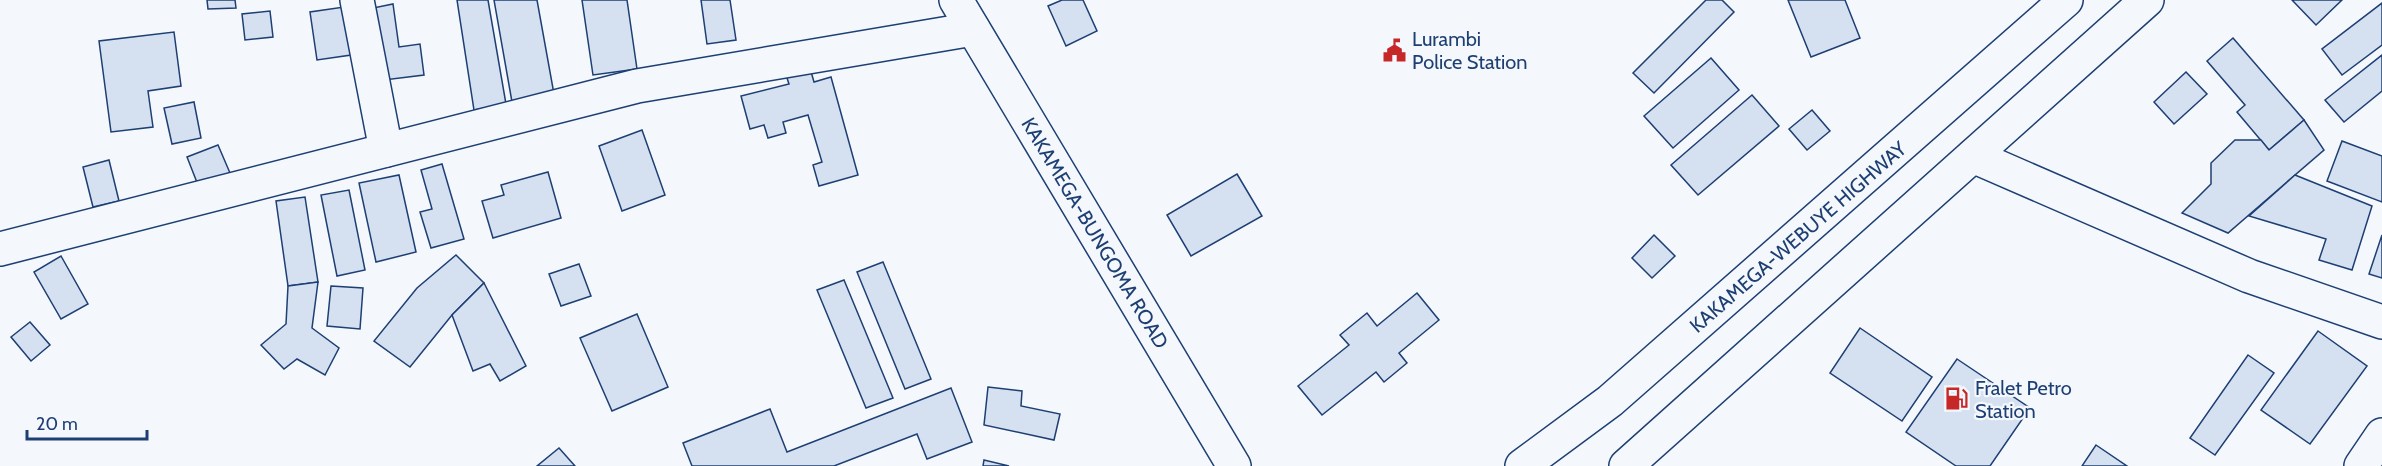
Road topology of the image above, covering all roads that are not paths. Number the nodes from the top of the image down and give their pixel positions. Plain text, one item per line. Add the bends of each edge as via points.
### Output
1 (357, 0) edge
2 (956, 0) edge
3 (2066, 0) edge
4 (2147, 0) edge
5 (973, 29) junction
6 (386, 150) junction
7 (1973, 156) junction
8 (0, 249) edge
9 (2382, 322) edge
10 (2382, 435) edge
11 (1234, 466) edge
12 (1522, 466) edge
13 (1626, 466) edge
14 (2361, 466) edge

1 - 6 main road
2 - 5 main road, KAKAMEGA-BUNGOMA ROAD
3 - 12 main road, KAKAMEGA-WEBUYE HIGHWAY via 1610,401
4 - 7 main road
5 - 6 main road via 637,86
5 - 11 main road, KAKAMEGA-BUNGOMA ROAD
6 - 8 main road
7 - 9 main road via 2249,276
7 - 13 main road
10 - 14 main road

